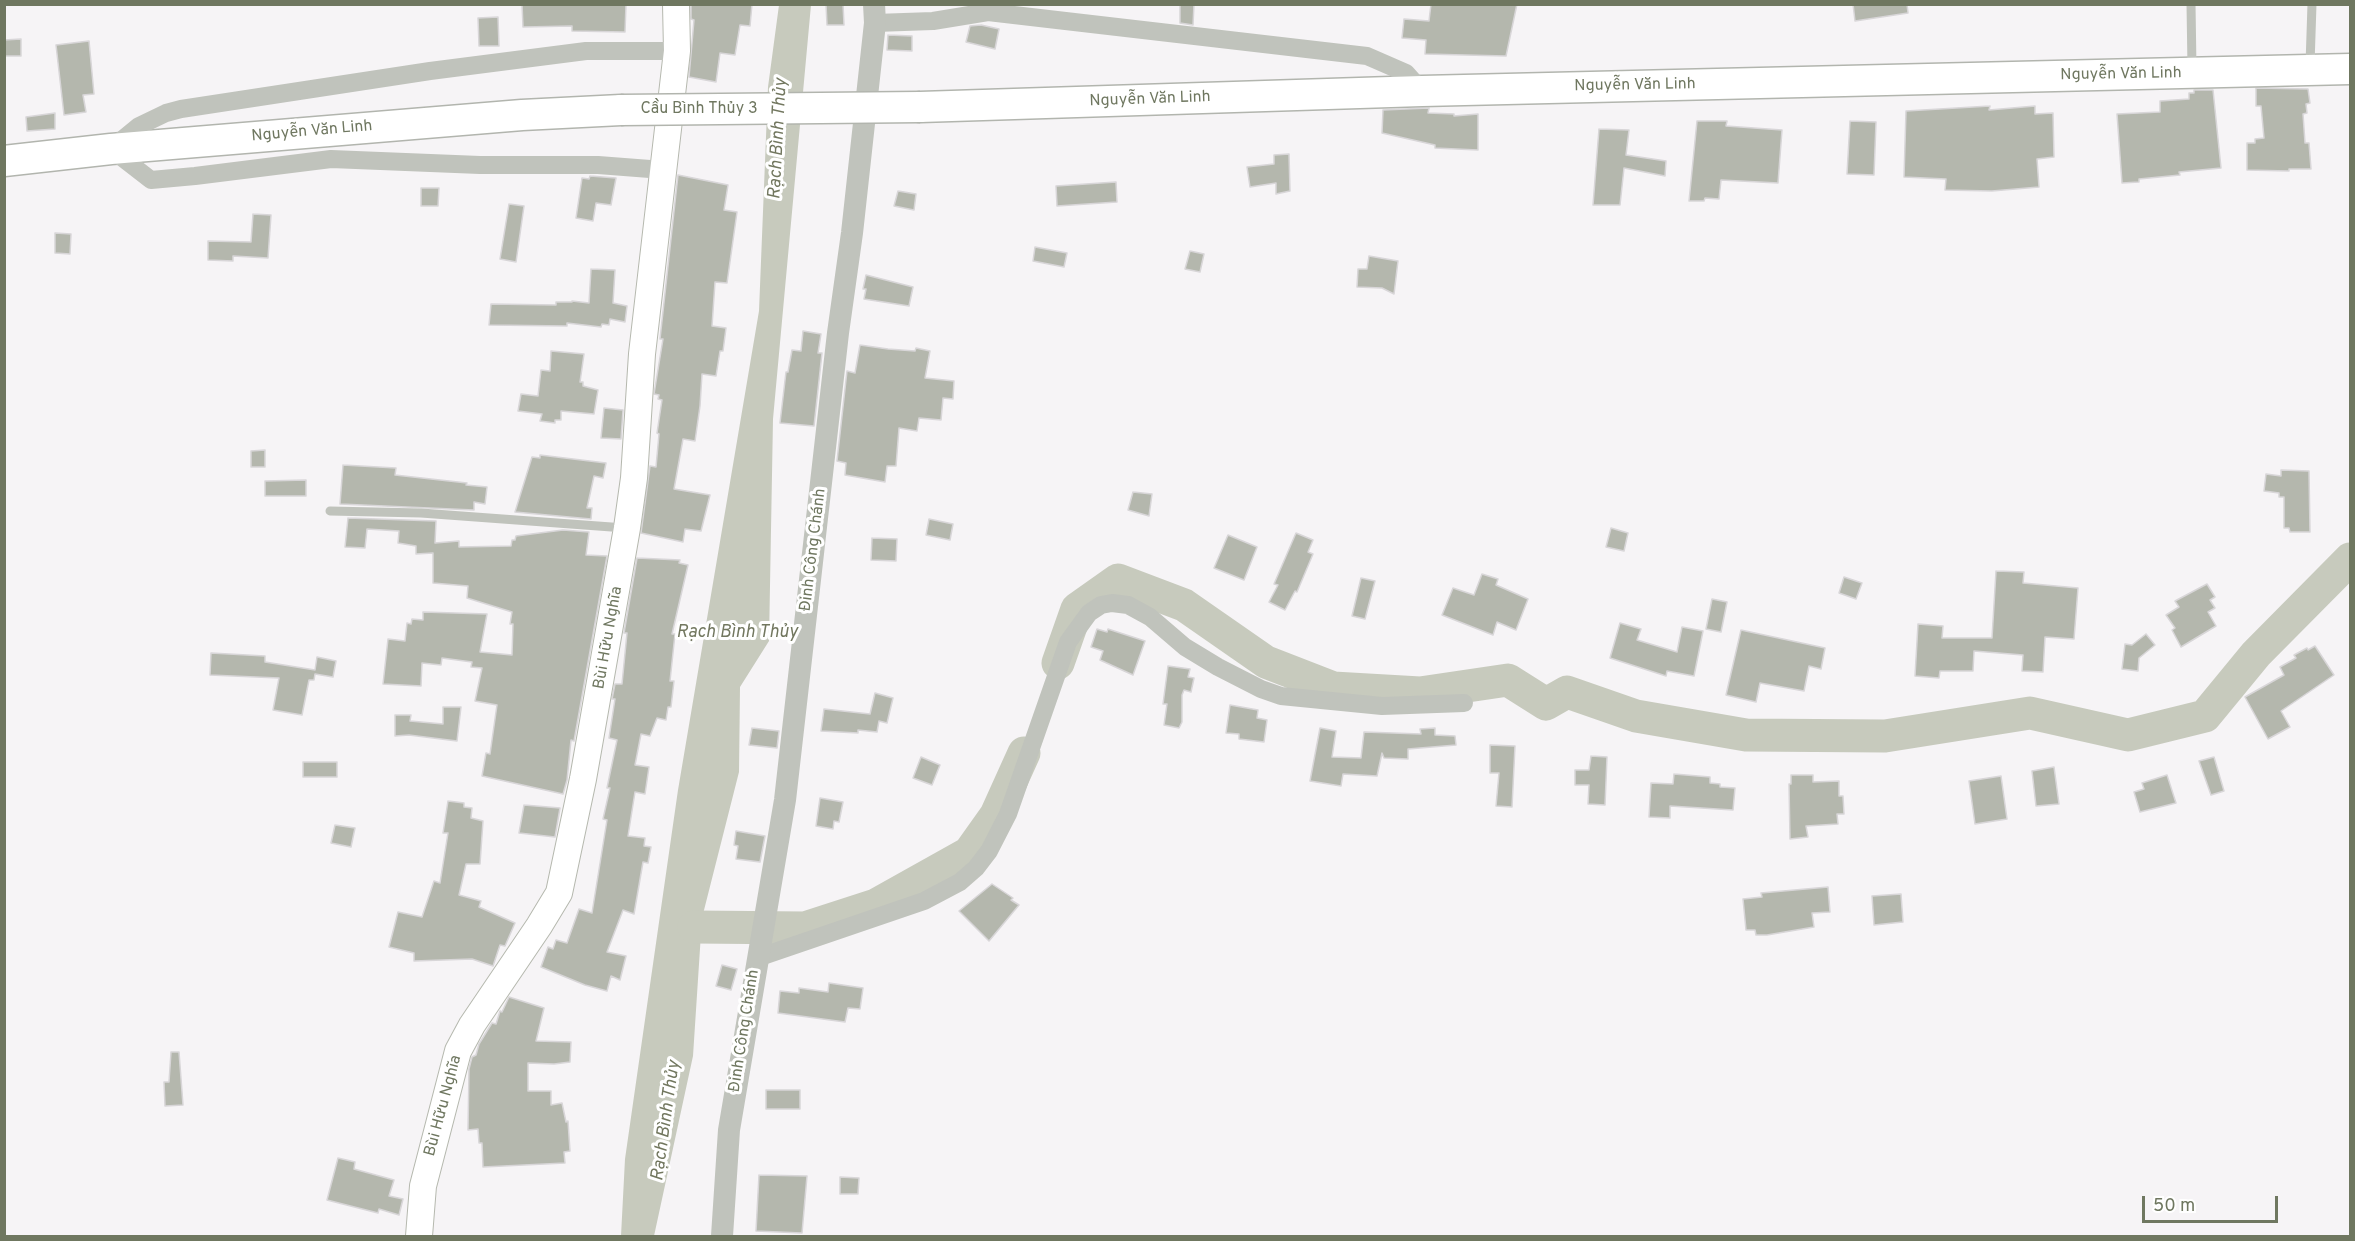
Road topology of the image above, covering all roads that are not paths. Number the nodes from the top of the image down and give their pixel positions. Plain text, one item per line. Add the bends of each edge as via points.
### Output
1 (676, 4) edge
2 (2191, 4) edge
3 (2312, 4) edge
4 (874, 14) edge
5 (677, 51) junction
6 (2350, 69) edge
7 (2310, 70) junction
8 (2192, 73) junction
9 (1422, 91) junction
10 (920, 107) joint
11 (621, 110) joint
12 (111, 149) junction
13 (4, 161) edge
14 (663, 170) junction
15 (330, 511) dead end
16 (627, 528) junction
17 (1464, 703) dead end
18 (757, 954) junction
19 (419, 1236) edge
20 (722, 1236) edge

1 - 5 main road, Bùi Hữu Nghĩa
2 - 8 lane
3 - 7 lane
4 - 9 street via 933,21 988,12 1367,56 1406,73
4 - 18 street, Đinh Công Chánh via 785,800
5 - 12 street via 586,51 181,110 139,126
5 - 14 main road, Bùi Hữu Nghĩa
6 - 7 highway, Nguyễn Văn Linh
7 - 8 highway, Nguyễn Văn Linh
8 - 9 highway, Nguyễn Văn Linh
9 - 10 highway, Nguyễn Văn Linh
10 - 11 highway, Cầu Bình Thủy 3, bridge
11 - 12 highway, Nguyễn Văn Linh
12 - 13 highway, Nguyễn Văn Linh
12 - 14 street via 151,180 332,159
14 - 16 main road, Bùi Hữu Nghĩa
15 - 16 lane via 421,513
16 - 19 main road, Bùi Hữu Nghĩa via 593,731 559,893 458,1051 423,1186
17 - 18 street via 1382,706 1281,696 1218,667 1128,605 1101,605 1089,612 1068,642 1008,814 976,868 960,882 924,901
18 - 20 street, Đinh Công Chánh via 729,1130

